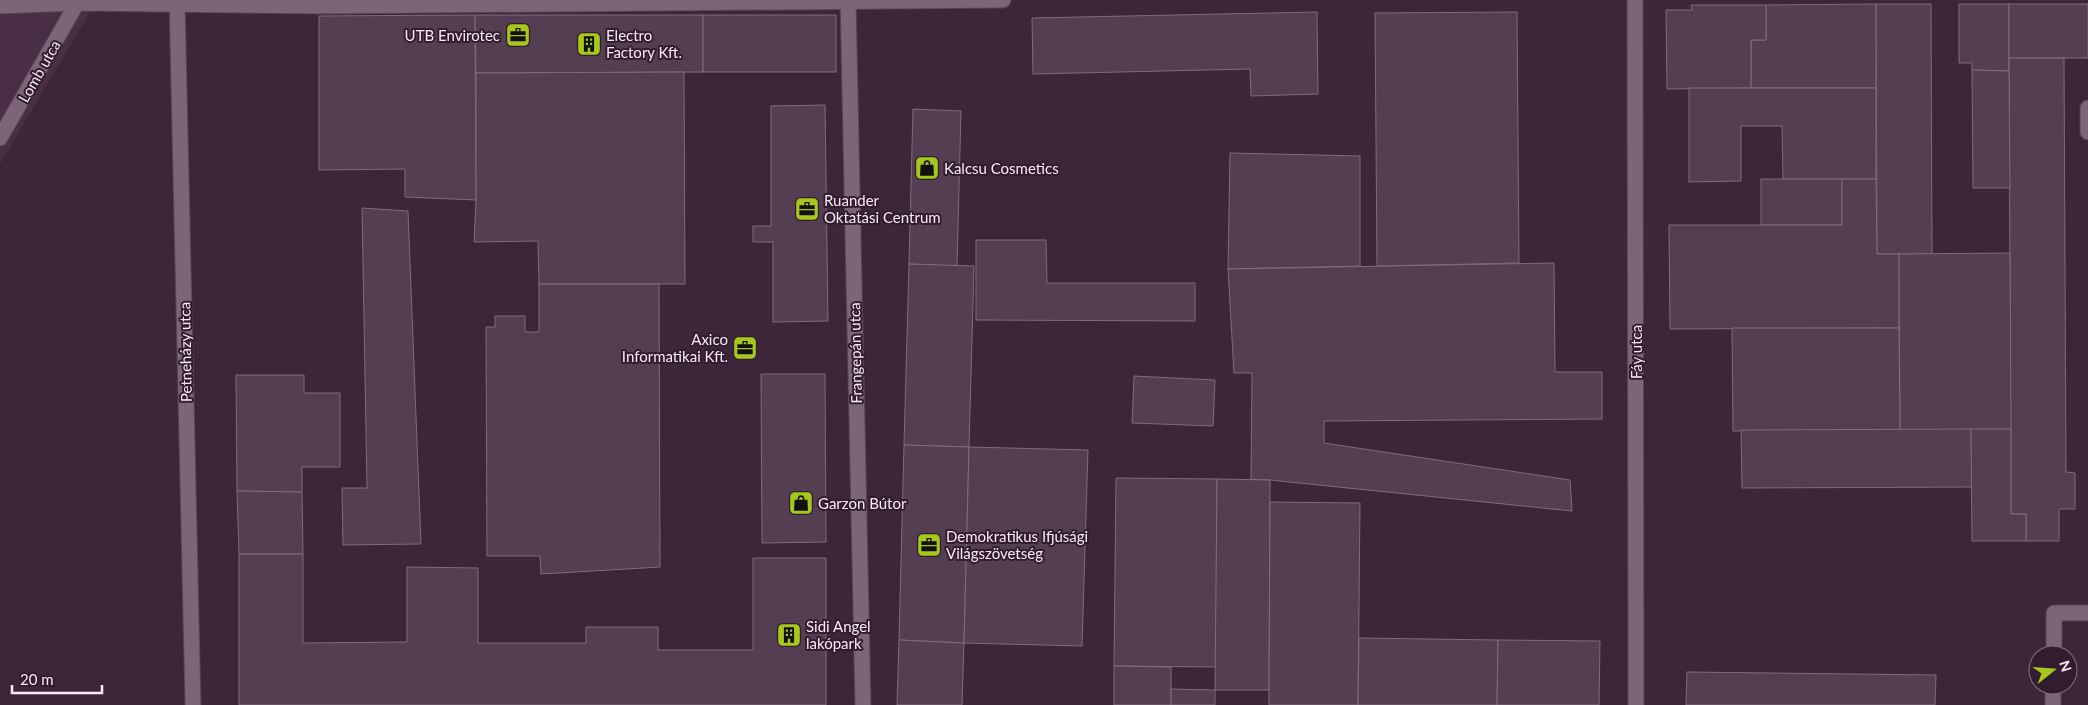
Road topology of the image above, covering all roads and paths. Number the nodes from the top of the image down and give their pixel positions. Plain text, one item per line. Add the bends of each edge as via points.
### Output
1 (1003, 0) edge
2 (1635, 0) edge
3 (848, 1) edge
4 (177, 2) edge
5 (77, 3) junction
6 (0, 6) edge
7 (2088, 108) edge
8 (2088, 132) edge
9 (0, 138) edge
10 (2088, 613) edge
11 (2054, 645) edge
12 (193, 705) edge
13 (863, 705) edge
14 (1636, 705) edge

1 - 3 street
2 - 14 street, Fáy utca
3 - 4 street via 326,6
3 - 13 street, Frangepán utca
4 - 5 street
4 - 12 street, Petneházy utca
5 - 6 street
5 - 9 street, Lomb utca
7 - 8 street
10 - 11 street via 2054,613

